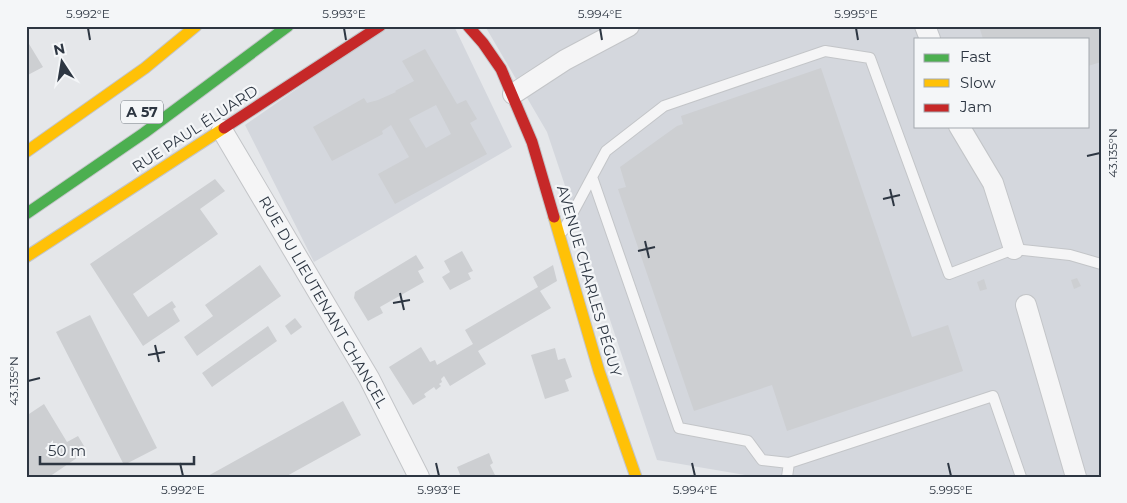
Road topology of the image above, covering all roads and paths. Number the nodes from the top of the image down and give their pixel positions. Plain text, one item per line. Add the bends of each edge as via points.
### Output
1 (182, 26) edge
2 (196, 26) edge
3 (288, 26) edge
4 (380, 26) edge
5 (468, 26) edge
6 (629, 26) edge
7 (925, 26) edge
8 (930, 38) edge
9 (145, 68) junction
10 (513, 94) junction
11 (961, 128) edge
12 (222, 130) junction
13 (26, 152) edge
14 (592, 177) junction
15 (26, 214) edge
16 (560, 236) junction
17 (1014, 249) junction
18 (26, 257) edge
19 (1101, 264) edge
20 (1026, 305) dead end
21 (789, 463) junction
22 (419, 477) edge
23 (636, 477) edge
24 (787, 477) edge
25 (1021, 477) edge
26 (1076, 477) edge

1 - 9 main road
2 - 9 main road, A 57
3 - 15 main road via 144,133
4 - 12 main road, RUE PAUL ÉLUARD
5 - 10 main road via 484,43
6 - 10 street via 565,60
7 - 8 street
9 - 13 main road, A 57
10 - 16 main road, AVENUE CHARLES PÉGUY via 532,142
11 - 17 street via 993,183
12 - 18 main road, RUE PAUL ÉLUARD
12 - 22 street, RUE DU LIEUTENANT CHANCEL via 369,378
14 - 16 lane
14 - 17 lane via 606,151 664,106 825,51 870,58 949,274
14 - 21 lane via 679,428 748,441 762,460
16 - 23 main road, AVENUE CHARLES PÉGUY via 599,371
17 - 19 lane via 1070,254
20 - 26 street
21 - 24 lane
21 - 25 lane via 993,396

